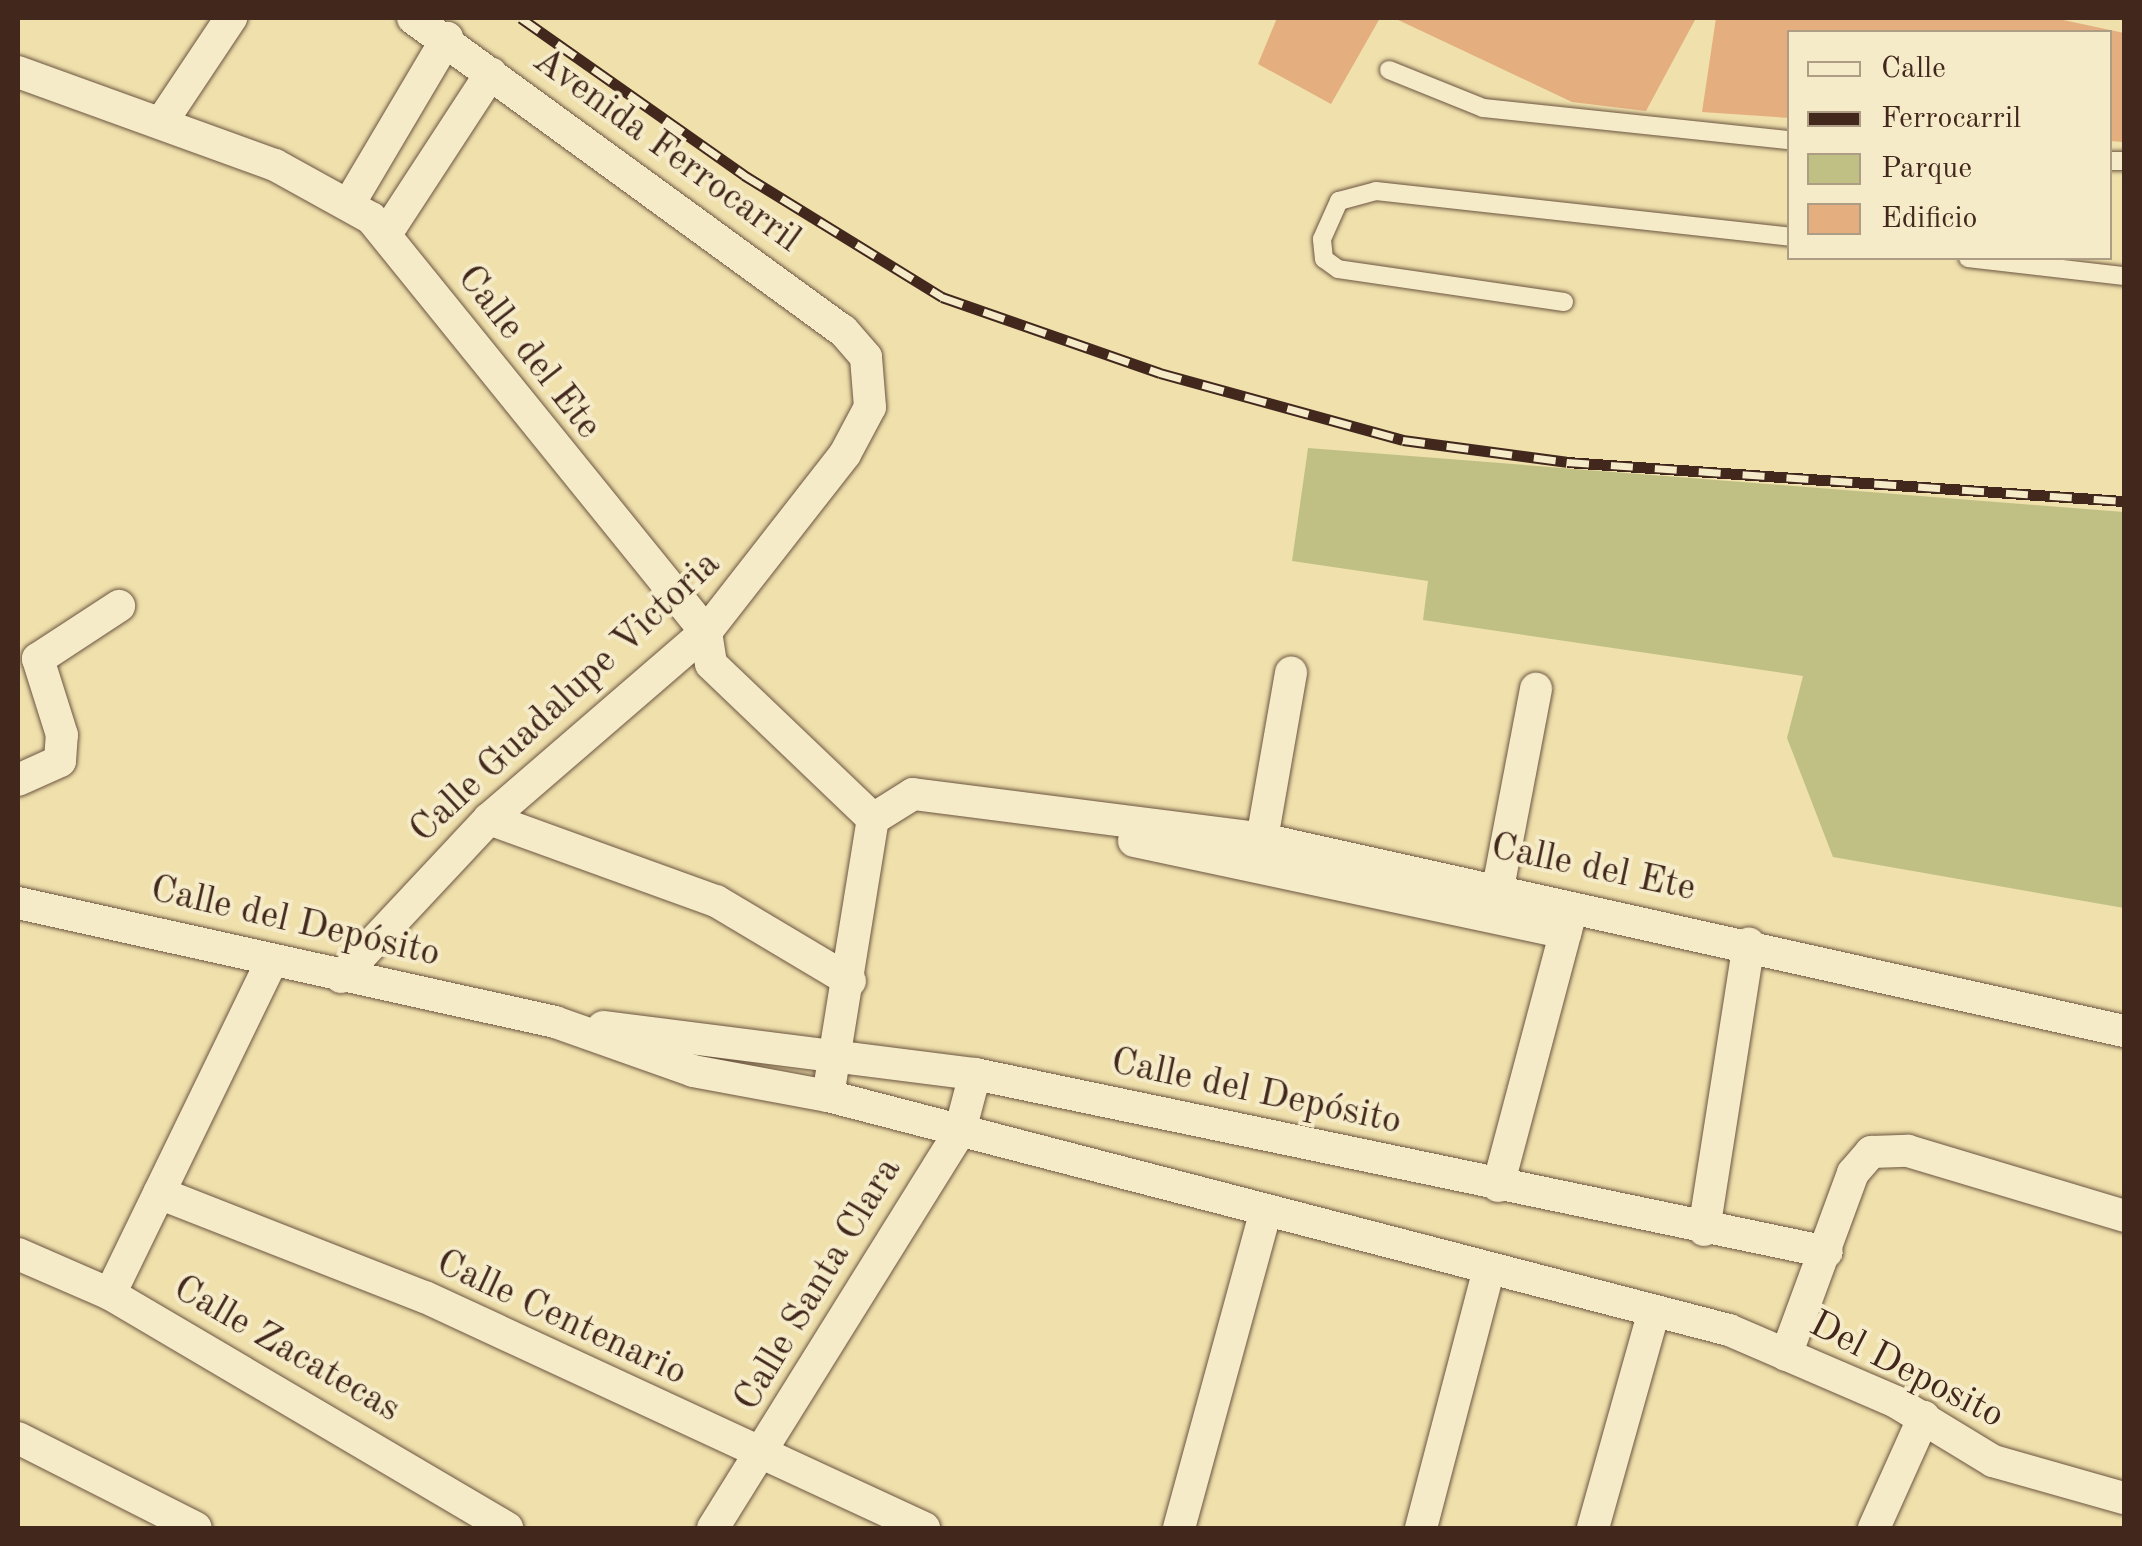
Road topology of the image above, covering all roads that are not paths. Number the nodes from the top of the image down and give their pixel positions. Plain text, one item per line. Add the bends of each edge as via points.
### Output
1 (231, 18) edge
2 (413, 18) edge
3 (446, 38) junction
4 (1389, 70) dead end
5 (18, 72) edge
6 (491, 72) junction
7 (163, 120) junction
8 (1787, 140) edge
9 (350, 204) junction
10 (386, 234) junction
11 (1787, 237) edge
12 (1985, 260) edge
13 (2124, 276) edge
14 (1564, 302) dead end
15 (866, 357) joint
16 (119, 606) dead end
17 (706, 632) junction
18 (1290, 673) dead end
19 (1536, 689) dead end
20 (18, 780) edge
21 (1040, 809) junction
22 (489, 819) junction
23 (873, 819) junction
24 (1262, 839) junction
25 (1498, 888) junction
26 (18, 902) edge
27 (1569, 920) junction
28 (1749, 944) junction
29 (271, 962) junction
30 (340, 976) junction
31 (850, 981) junction
32 (555, 1022) junction
33 (2124, 1031) edge
34 (833, 1055) junction
35 (975, 1074) junction
36 (828, 1096) junction
37 (960, 1131) junction
38 (1498, 1186) junction
39 (159, 1193) junction
40 (1265, 1212) junction
41 (2124, 1216) edge
42 (1704, 1230) junction
43 (1827, 1252) junction
44 (18, 1254) edge
45 (1489, 1268) junction
46 (110, 1294) junction
47 (1654, 1314) junction
48 (1786, 1354) junction
49 (1924, 1417) junction
50 (18, 1438) edge
51 (760, 1458) junction
52 (2124, 1498) edge
53 (196, 1528) edge
54 (507, 1528) edge
55 (713, 1528) edge
56 (924, 1528) edge
57 (1179, 1528) edge
58 (1421, 1528) edge
59 (1593, 1528) edge
60 (1874, 1528) edge

1 - 7 street
2 - 3 street, Avenida Ferrocarril
3 - 6 street, Avenida Ferrocarril
3 - 9 street
4 - 8 lane via 1483,108
5 - 7 street, Calle del Ete
6 - 10 street
6 - 15 street, Avenida Ferrocarril
7 - 9 street, Calle del Ete
9 - 10 street, Calle del Ete
10 - 17 street, Calle del Ete via 539,437
11 - 14 lane via 1376,190 1339,201 1322,239 1324,258 1338,269
12 - 13 lane
15 - 17 street, Calle Guadalupe Victoria via 870,407 845,454
16 - 20 street via 38,659 62,735 60,760
17 - 22 street, Calle Guadalupe Victoria
17 - 23 street, Calle del Ete via 711,664
18 - 24 street
19 - 25 street
21 - 23 street, Calle del Ete via 913,794
21 - 24 street, Calle del Ete
21 - 27 street, Calle del Ete via 1106,836
22 - 30 street, Calle Guadalupe Victoria
22 - 31 street via 716,902
23 - 31 street
24 - 25 street, Calle del Ete
25 - 27 street, Calle del Ete
26 - 29 street, Calle del Depósito
27 - 28 street, Calle del Ete
27 - 38 street
28 - 33 street, Calle del Ete
28 - 42 street
29 - 30 street, Calle del Depósito
29 - 39 street
30 - 32 street, Calle del Depósito
31 - 34 street
32 - 34 street, Calle del Depósito
32 - 36 street, Calle del Depósito via 693,1070
34 - 35 street, Calle del Depósito
34 - 36 street
35 - 37 street, Calle Santa Clara
35 - 38 street, Calle del Depósito
36 - 37 street, Calle del Depósito
37 - 40 street, Calle del Depósito
37 - 51 street, Calle Santa Clara
38 - 42 street, Calle del Depósito
39 - 46 street
39 - 51 street, Calle Centenario via 426,1297
40 - 45 street, Calle del Depósito
40 - 57 street
41 - 43 street via 1908,1150 1870,1152 1853,1174
42 - 43 street, Calle del Depósito
43 - 48 street
44 - 46 street, Calle Zacatecas
45 - 47 street, Calle del Depósito
45 - 58 street
46 - 54 street, Calle Zacatecas
47 - 48 street, Del Deposito
47 - 59 street
48 - 49 street, Del Deposito
49 - 52 street, Del Deposito via 1993,1460
49 - 60 street
50 - 53 street
51 - 55 street, Calle Santa Clara
51 - 56 street, Calle Centenario

